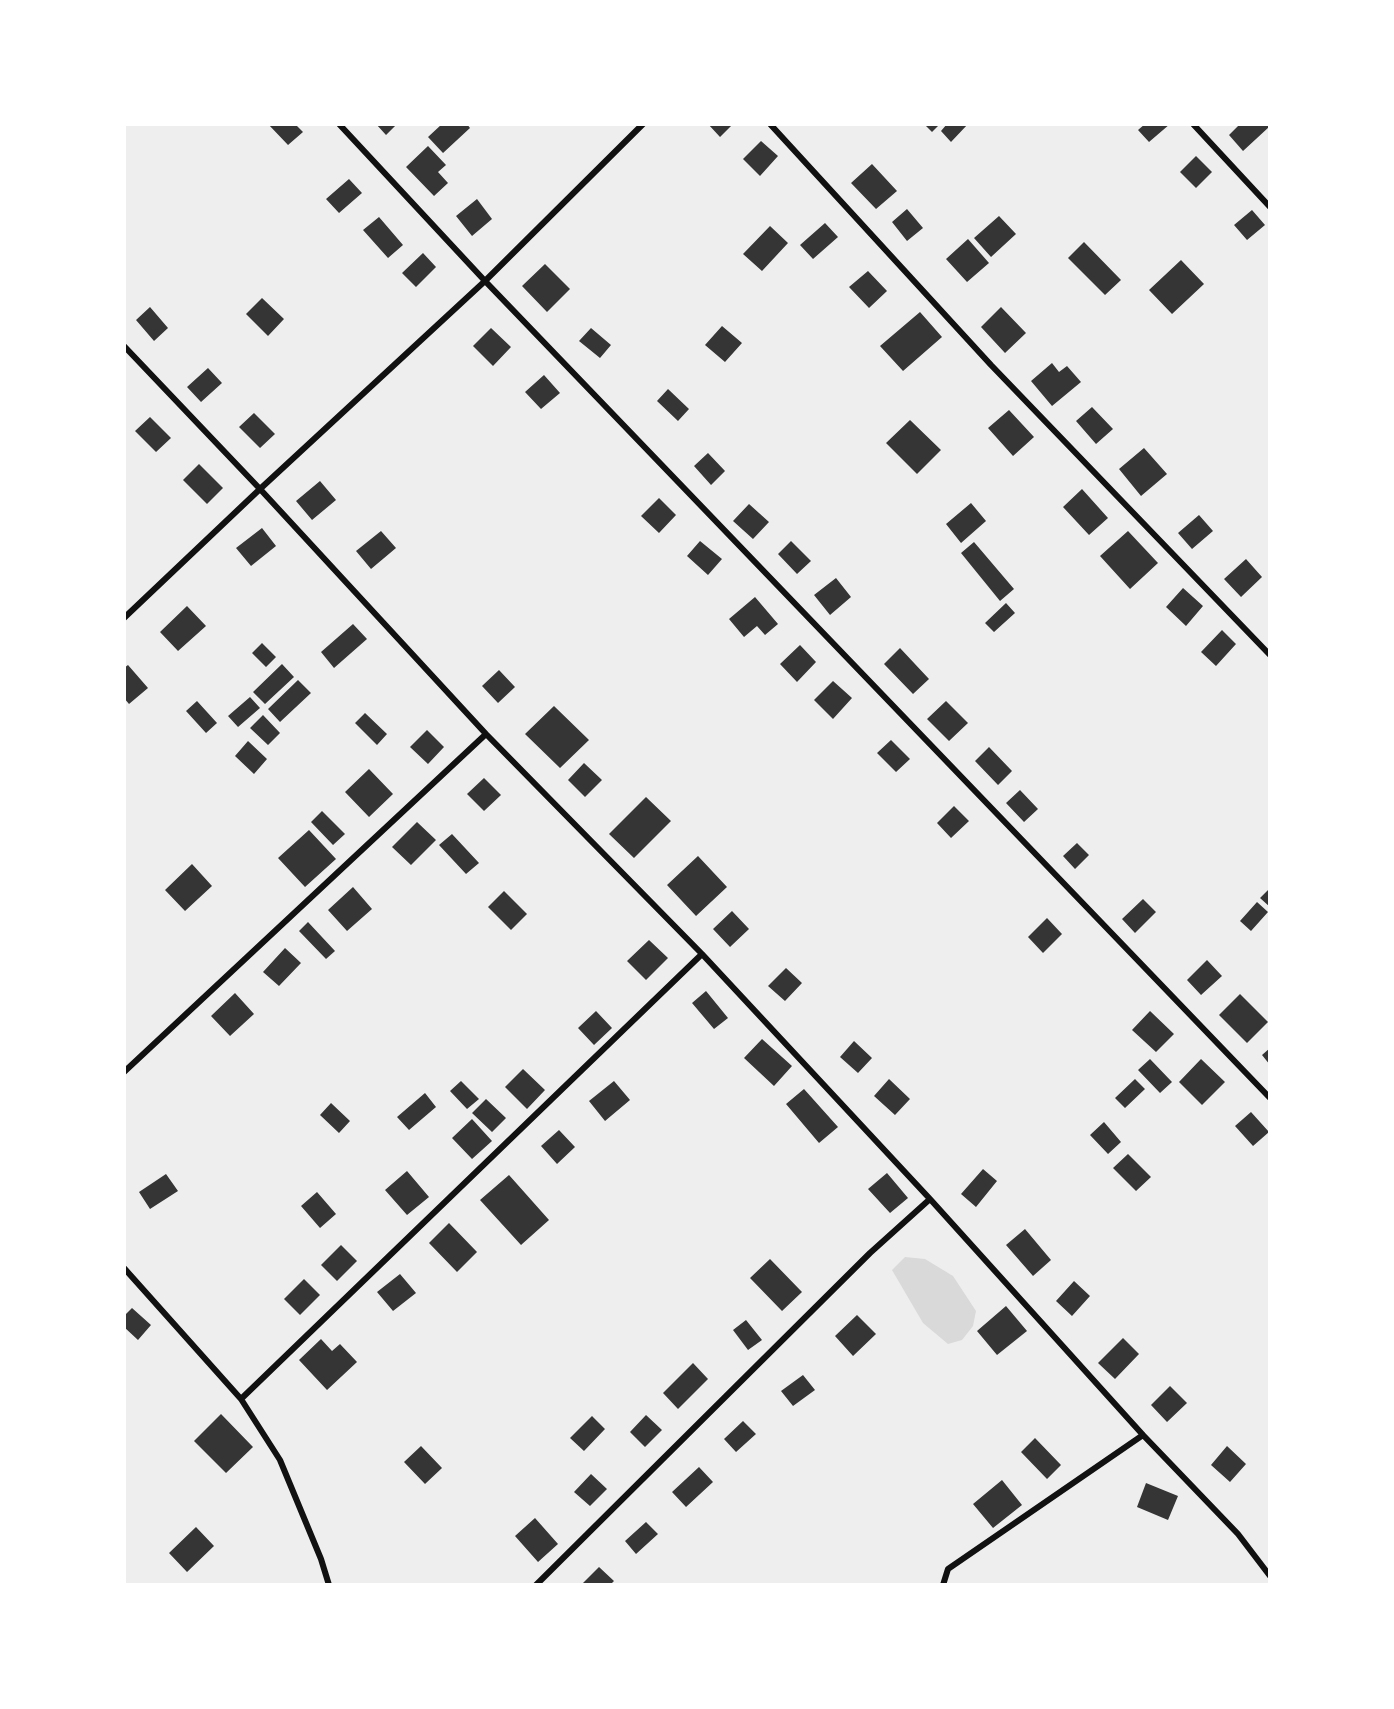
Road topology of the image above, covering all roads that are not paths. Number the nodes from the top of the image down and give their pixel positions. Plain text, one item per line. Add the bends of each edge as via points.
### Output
1 (339, 124) edge
2 (643, 124) edge
3 (770, 124) edge
4 (1193, 124) edge
5 (1270, 207) edge
6 (485, 281) junction
7 (124, 346) edge
8 (260, 489) junction
9 (124, 618) edge
10 (1270, 655) edge
11 (486, 734) junction
12 (702, 954) junction
13 (124, 1072) edge
14 (1270, 1098) edge
15 (930, 1199) junction
16 (124, 1268) edge
17 (241, 1399) junction
18 (1143, 1435) junction
19 (1270, 1576) edge
20 (329, 1585) edge
21 (536, 1585) edge
22 (943, 1585) edge

1 - 6 lane
2 - 6 lane
3 - 10 lane via 991,365
4 - 5 lane
6 - 8 lane
6 - 14 lane
7 - 8 lane
8 - 9 lane
8 - 11 lane
11 - 12 lane
11 - 13 lane
12 - 15 lane
12 - 17 lane
15 - 18 lane
15 - 21 lane
16 - 17 lane
17 - 20 lane via 280,1460
18 - 19 lane via 1238,1534
18 - 22 lane via 948,1569

